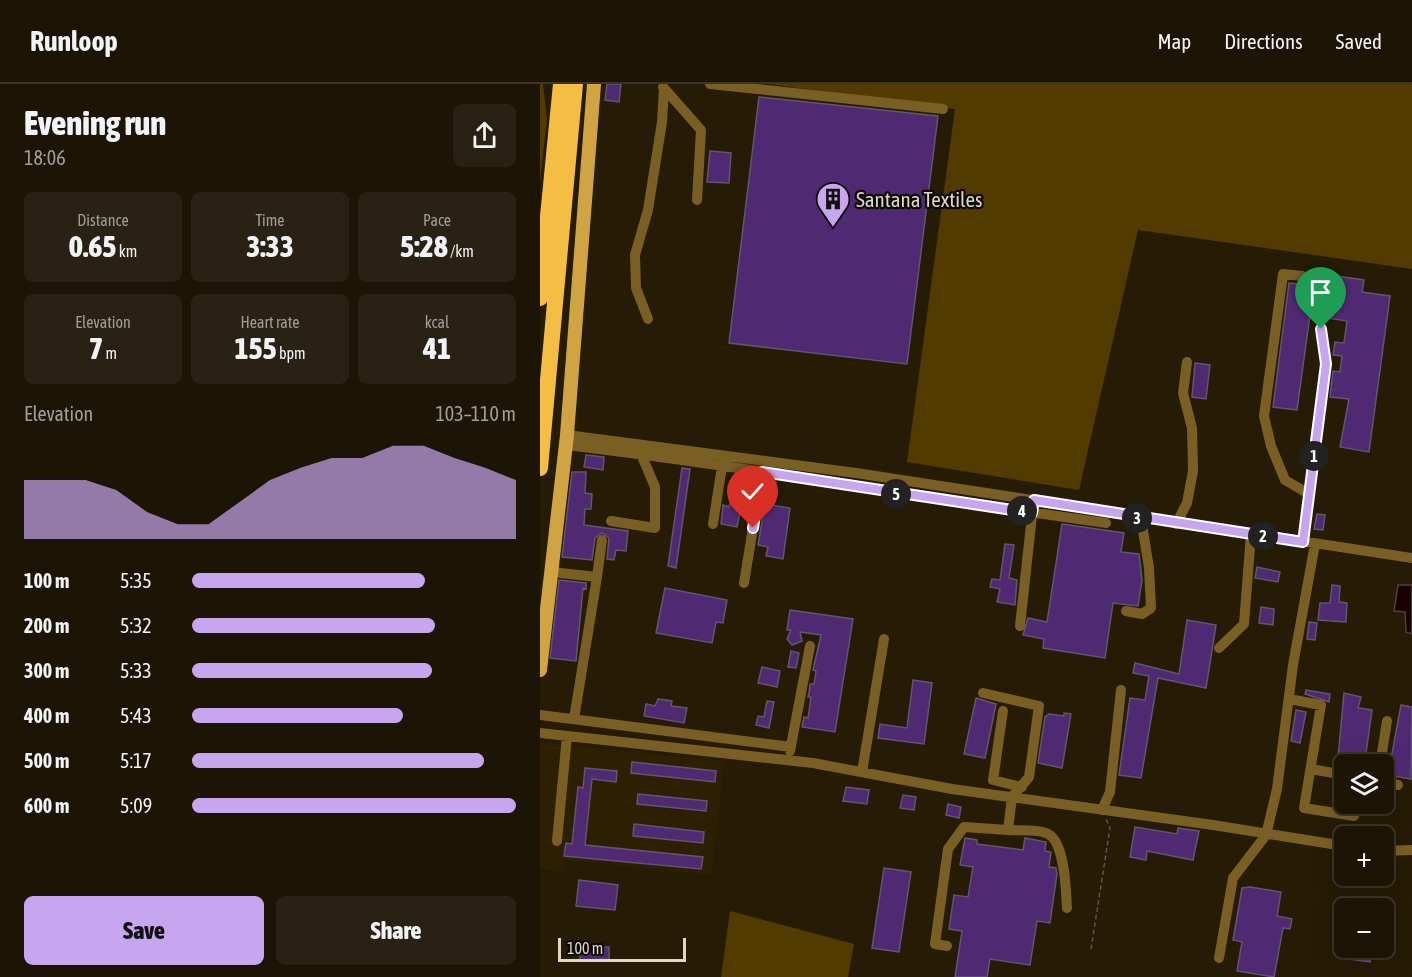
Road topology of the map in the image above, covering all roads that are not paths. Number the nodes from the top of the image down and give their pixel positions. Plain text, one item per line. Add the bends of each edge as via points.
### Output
1 (575, 84) edge
2 (594, 84) edge
3 (710, 84) edge
4 (662, 86) edge
5 (559, 88) edge
6 (943, 109) dead end
7 (697, 200) dead end
8 (1302, 276) dead end
9 (540, 298) edge
10 (648, 319) dead end
11 (1321, 329) dead end
12 (1187, 362) dead end
13 (566, 440) junction
14 (641, 454) junction
15 (723, 461) junction
16 (540, 468) edge
17 (762, 472) junction
18 (1309, 494) junction
19 (1034, 500) junction
20 (1032, 513) junction
21 (1141, 518) junction
22 (611, 521) dead end
23 (1106, 523) dead end
24 (713, 524) dead end
25 (1176, 524) junction
26 (1251, 534) junction
27 (602, 540) dead end
28 (1303, 542) junction
29 (1315, 544) junction
30 (1412, 558) edge
31 (551, 572) junction
32 (597, 577) junction
33 (744, 583) dead end
34 (1126, 611) dead end
35 (1020, 626) dead end
36 (884, 639) dead end
37 (810, 646) dead end
38 (1219, 648) dead end
39 (540, 670) edge
40 (1121, 690) dead end
41 (983, 693) dead end
42 (1289, 699) junction
43 (1004, 711) dead end
44 (540, 715) edge
45 (574, 719) junction
46 (1387, 721) dead end
47 (540, 733) edge
48 (567, 736) junction
49 (791, 747) junction
50 (1382, 754) edge
51 (789, 761) junction
52 (1311, 769) junction
53 (862, 772) junction
54 (1334, 773) edge
55 (1394, 784) edge
56 (1398, 785) dead end
57 (1022, 787) junction
58 (1012, 797) junction
59 (1102, 810) junction
60 (1334, 813) edge
61 (1008, 830) junction
62 (1266, 835) junction
63 (557, 841) dead end
64 (1334, 845) edge
65 (1412, 850) edge
66 (1394, 851) edge
67 (1067, 908) dead end
68 (947, 946) dead end
69 (1219, 958) dead end

1 - 16 highway
2 - 13 main road
3 - 6 street
4 - 7 street via 701,130
4 - 10 street via 662,122 648,210 635,255 636,288
5 - 9 highway
8 - 18 street via 1282,273 1264,416 1285,480
11 - 18 street via 1326,364
12 - 25 street via 1183,393 1192,428 1193,471 1187,503
13 - 14 street
13 - 15 street
13 - 31 main road
14 - 15 street
14 - 22 street via 655,487 655,528
15 - 17 street
15 - 19 street
15 - 24 street
17 - 20 street
17 - 33 street
18 - 28 street
19 - 20 street
19 - 21 street
20 - 23 street
20 - 35 street
21 - 25 street
21 - 34 street via 1151,608 1142,614
25 - 26 street
26 - 28 street
26 - 38 street via 1244,624
27 - 32 street
28 - 29 street
29 - 30 street
29 - 42 street
31 - 32 street
31 - 39 main road
32 - 45 street
36 - 53 street
37 - 49 street
40 - 59 street via 1110,792
41 - 57 street via 1039,706 1029,777
42 - 52 street via 1321,705
42 - 62 street via 1277,789
43 - 57 street via 993,780
44 - 45 street
45 - 49 street
46 - 50 street
47 - 48 street
48 - 51 street
48 - 63 street
49 - 51 street
51 - 53 street
52 - 54 street
52 - 60 street via 1304,808
53 - 58 street
55 - 56 street
57 - 58 street
58 - 59 street
58 - 61 street
59 - 62 street
61 - 67 street via 1047,833 1058,842
61 - 68 street via 964,827 948,849 935,944
62 - 64 street
62 - 69 street via 1233,878
65 - 66 street

